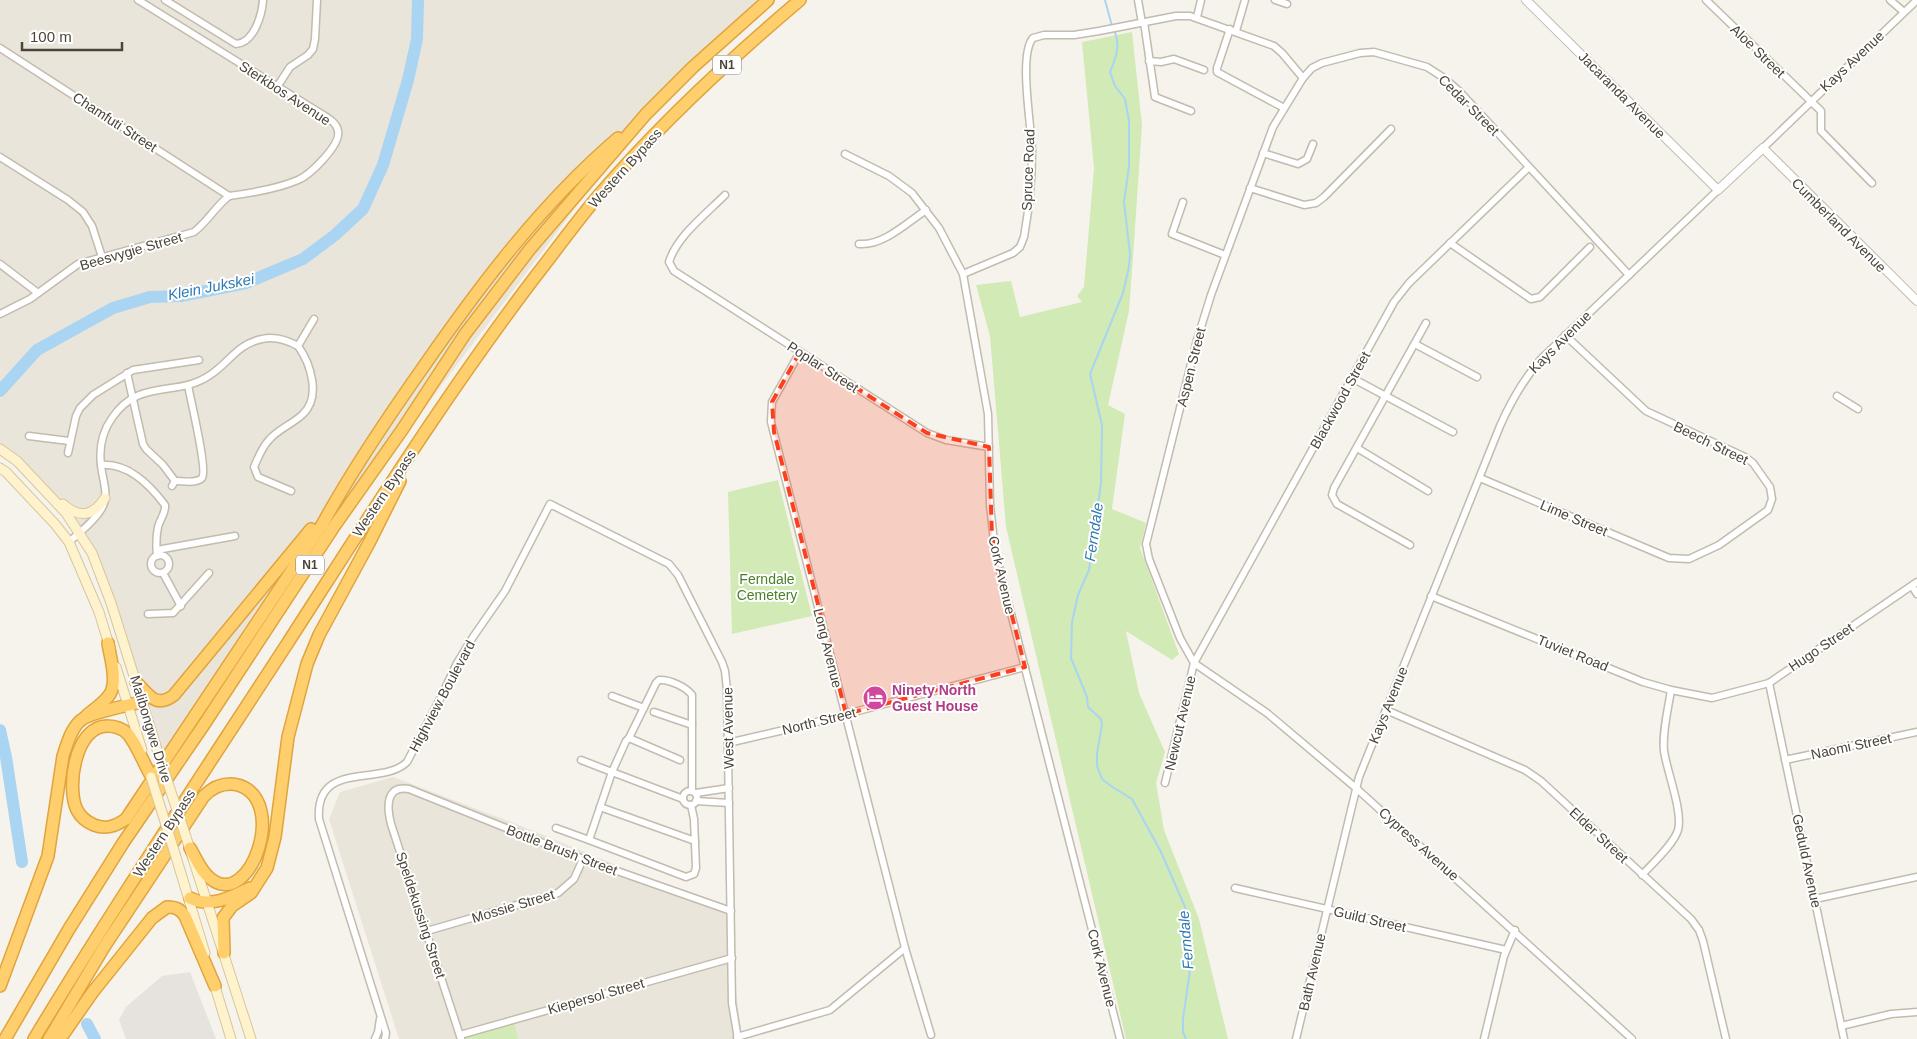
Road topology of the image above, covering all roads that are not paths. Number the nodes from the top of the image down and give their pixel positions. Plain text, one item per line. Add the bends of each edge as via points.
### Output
1 (138, 0) edge
2 (166, 0) edge
3 (263, 0) edge
4 (317, 0) edge
5 (768, 0) edge
6 (800, 0) edge
7 (1138, 0) edge
8 (1201, 0) edge
9 (1245, 0) edge
10 (1275, 0) edge
11 (1526, 0) edge
12 (1706, 0) edge
13 (1890, 0) edge
14 (1917, 0) edge
15 (1287, 4) dead end
16 (1904, 12) junction
17 (1197, 17) junction
18 (1143, 22) junction
19 (1233, 30) junction
20 (0, 48) edge
21 (1149, 61) junction
22 (1204, 70) dead end
23 (1303, 78) junction
24 (277, 87) junction
25 (1810, 101) junction
26 (1284, 108) junction
27 (1191, 111) dead end
28 (646, 114) junction
29 (1391, 129) dead end
30 (1313, 144) dead end
31 (1763, 148) junction
32 (1263, 153) junction
33 (845, 154) dead end
34 (0, 157) edge
35 (1528, 168) junction
36 (1872, 183) dead end
37 (1250, 188) junction
38 (1718, 190) junction
39 (725, 195) dead end
40 (229, 196) junction
41 (1183, 202) dead end
42 (926, 210) junction
43 (1450, 243) junction
44 (859, 244) dead end
45 (1590, 247) dead end
46 (1225, 255) junction
47 (102, 257) junction
48 (0, 264) edge
49 (962, 274) junction
50 (1628, 275) junction
51 (38, 293) junction
52 (1917, 301) edge
53 (0, 314) edge
54 (314, 319) dead end
55 (1426, 322) dead end
56 (1565, 336) junction
57 (1415, 344) junction
58 (298, 346) junction
59 (800, 352) junction
60 (199, 360) dead end
61 (127, 373) junction
62 (1477, 377) dead end
63 (1352, 378) junction
64 (188, 385) junction
65 (1387, 395) junction
66 (1837, 396) dead end
67 (133, 397) junction
68 (1858, 409) dead end
69 (1453, 432) dead end
70 (29, 436) dead end
71 (69, 441) junction
72 (419, 441) junction
73 (989, 447) junction
74 (1357, 448) junction
75 (0, 449) edge
76 (68, 453) dead end
77 (100, 465) junction
78 (0, 468) edge
79 (1480, 478) junction
80 (1428, 490) dead end
81 (291, 491) dead end
82 (48, 493) junction
83 (339, 494) junction
84 (105, 498) junction
85 (550, 504) joint
86 (80, 532) junction
87 (235, 536) dead end
88 (68, 542) junction
89 (1410, 544) dead end
90 (157, 553) junction
91 (1669, 558) joint
92 (162, 573) junction
93 (209, 573) dead end
94 (1915, 584) edge
95 (1917, 594) edge
96 (1431, 596) junction
97 (181, 606) junction
98 (148, 614) dead end
99 (108, 643) junction
100 (1194, 663) junction
101 (1025, 667) junction
102 (136, 682) junction
103 (1769, 683) junction
104 (1671, 690) junction
105 (612, 696) dead end
106 (1718, 697) joint
107 (142, 702) junction
108 (128, 705) junction
109 (644, 708) junction
110 (1386, 710) junction
111 (654, 712) dead end
112 (846, 714) junction
113 (84, 718) junction
114 (692, 725) junction
115 (1917, 732) edge
116 (629, 738) junction
117 (728, 743) junction
118 (581, 760) dead end
119 (680, 760) dead end
120 (1785, 760) junction
121 (612, 772) junction
122 (150, 776) junction
123 (1166, 783) dead end
124 (729, 788) junction
125 (1356, 788) junction
126 (394, 791) joint
127 (694, 792) junction
128 (683, 799) junction
129 (694, 803) junction
130 (729, 804) junction
131 (600, 807) junction
132 (556, 828) dead end
133 (589, 840) junction
134 (694, 841) junction
135 (188, 842) junction
136 (583, 859) junction
137 (1642, 875) junction
138 (1917, 877) edge
139 (258, 884) junction
140 (1235, 888) dead end
141 (190, 898) junction
142 (1815, 899) junction
143 (208, 903) junction
144 (1326, 909) junction
145 (730, 911) junction
146 (1514, 930) junction
147 (427, 931) junction
148 (905, 948) junction
149 (1506, 950) junction
150 (224, 953) junction
151 (732, 958) junction
152 (0, 986) edge
153 (215, 986) junction
154 (1917, 1012) edge
155 (380, 1018) junction
156 (1842, 1026) junction
157 (931, 1034) dead end
158 (461, 1037) edge
159 (738, 1038) edge
160 (5, 1039) edge
161 (34, 1039) edge
162 (50, 1039) edge
163 (60, 1039) edge
164 (231, 1039) edge
165 (251, 1039) edge
166 (375, 1039) edge
167 (385, 1039) edge
168 (1120, 1039) edge
169 (1296, 1039) edge
170 (1484, 1039) edge
171 (1632, 1039) edge
172 (1726, 1039) edge
173 (1844, 1039) edge

1 - 24 street, Sterkbos Avenue
2 - 3 street via 236,44 245,42 250,36 260,17
4 - 24 street via 313,49 290,67
5 - 28 highway, Western Bypass / N1 via 692,67
6 - 72 highway, Western Bypass / N1 via 707,82 598,196 478,354
7 - 18 street
8 - 17 street
9 - 19 street
10 - 15 street
11 - 38 street, Jacaranda Avenue
12 - 25 street, Aloe Street
13 - 16 street
14 - 16 street, Kays Avenue
16 - 25 street, Kays Avenue
17 - 18 street via 1176,16
17 - 19 street
18 - 21 street
18 - 49 street, Spruce Road via 1074,35 1033,38 1029,44 1026,68 1032,162 1024,236 1013,254
19 - 23 street via 1279,49
19 - 26 street via 1217,72
20 - 40 street, Chamfuti Street
21 - 22 street via 1174,60
21 - 27 street via 1154,97
23 - 26 street, Aspen Street
23 - 35 street, Cedar Street via 1322,63 1368,52 1426,68 1451,83
24 - 40 street, Sterkbos Avenue via 334,123 338,139 305,177
25 - 31 street, Kays Avenue
25 - 36 street, Aloe Street via 1822,114 1821,131
26 - 32 street, Aspen Street
28 - 83 highway via 594,159 492,270
28 - 160 highway, Western Bypass / N1 via 530,250 465,334 123,843
29 - 37 street via 1316,203 1300,204
30 - 32 street via 1307,159 1298,164
31 - 38 street, Kays Avenue
31 - 52 street, Cumberland Avenue
32 - 37 street, Aspen Street
33 - 42 street, Cork Avenue via 899,182
34 - 47 street via 83,212 92,226
35 - 43 street, Blackwood Street
35 - 50 street, Cedar Street
37 - 46 street, Aspen Street
38 - 50 street, Kays Avenue
39 - 59 street, Poplar Street via 691,229 672,252 669,262 674,271
40 - 47 street, Beesvygie Street via 194,232
41 - 46 street via 1172,234
42 - 44 street via 879,241 870,245
42 - 49 street, Cork Avenue via 946,239
43 - 45 street via 1526,297 1536,299
43 - 63 street, Blackwood Street via 1399,294
46 - 100 street, Aspen Street via 1197,340 1146,544 1180,638
47 - 51 street, Beesvygie Street via 78,264
48 - 51 street
49 - 73 street, Cork Avenue via 987,403
50 - 56 street, Kays Avenue
51 - 53 street, Beesvygie Street
54 - 58 street
55 - 57 street
56 - 79 street, Kays Avenue via 1541,359 1517,390
56 - 91 street, Beech Street via 1646,411 1745,457 1770,487 1772,499 1768,510 1719,545 1696,557
57 - 62 street
57 - 65 street
58 - 64 street via 275,338 252,341 239,348 210,375
58 - 81 street via 311,376 310,405 267,441 254,467 258,476
59 - 73 street, Poplar Street via 927,433 946,440
59 - 112 street, Long Avenue via 772,402 771,422
60 - 61 street
61 - 67 street
61 - 71 street via 93,395 80,408
63 - 65 street
63 - 100 street, Blackwood Street
64 - 67 street via 153,389
64 - 67 street via 203,460 203,477 196,481 174,483 170,472 146,449
65 - 69 street
65 - 74 street
66 - 68 street
67 - 77 street via 107,426 102,437
70 - 71 street
71 - 76 street
72 - 139 highway via 307,664 288,736 275,837 269,862
72 - 161 highway, Western Bypass / N1 via 143,863
73 - 101 street, Cork Avenue via 992,537
74 - 80 street
74 - 89 street via 1334,488 1332,499
75 - 82 main road, Malibongwe Drive via 17,461
77 - 84 street
77 - 90 street via 117,466 136,476 165,504 157,536
78 - 88 main road, Malibongwe Drive via 55,524
79 - 91 street, Lime Street
79 - 96 street, Kays Avenue
82 - 84 main road via 81,514 96,509
82 - 86 main road, Malibongwe Drive
83 - 102 highway via 174,695 167,701 158,701
83 - 122 highway via 322,526 126,819 111,827 100,827 77,811 72,788 75,764 80,747 94,730 114,726 124,731
84 - 86 street via 97,515
85 - 117 street, West Avenue via 662,559 674,569 725,671
85 - 155 street, Highview Boulevard via 505,591 457,663 407,762 392,771 337,782 320,802 319,819
86 - 88 street
86 - 102 main road, Malibongwe Drive via 111,603
87 - 90 street
88 - 99 main road, Malibongwe Drive via 100,612
90 - 92 street via 168,562 168,568
90 - 92 street via 151,567
92 - 97 street
93 - 97 street
94 - 95 street
94 - 103 street, Hugo Street
96 - 104 street, Tuviet Road
96 - 110 street, Kays Avenue
97 - 98 street via 173,612
99 - 108 main road, Malibongwe Drive
99 - 113 highway via 112,689 104,701
100 - 123 street, Newcut Avenue
100 - 125 street, Cypress Avenue via 1267,713
101 - 112 street, North Street
101 - 168 street, Cork Avenue
102 - 107 main road, Malibongwe Drive
103 - 106 street, Hugo Street
103 - 120 street, Geduld Avenue
104 - 106 street, Tuviet Road via 1703,698
104 - 137 street via 1664,749 1679,824 1673,840
105 - 109 street
107 - 108 highway
107 - 135 main road, Malibongwe Drive, bridge
108 - 113 highway
108 - 122 main road, Malibongwe Drive
109 - 114 street via 658,681 667,680 691,693
109 - 116 street
110 - 125 street, Kays Avenue
110 - 137 street, Elder Street via 1525,770
111 - 114 street
112 - 117 street, North Street
112 - 148 street, Long Avenue
113 - 152 highway via 68,742 48,856
114 - 127 street
115 - 120 street, Naomi Street
116 - 119 street
116 - 121 street
117 - 124 street, West Avenue
118 - 121 street
120 - 142 street, Geduld Avenue
121 - 128 street
121 - 131 street
122 - 141 main road, Malibongwe Drive, bridge
124 - 127 street
124 - 130 street, West Avenue
125 - 144 street, Bath Avenue
125 - 146 street, Cypress Avenue
126 - 136 street, Bottle Brush Street via 409,789
126 - 147 street, Speldekussing Street via 388,802 391,824
127 - 128 street via 686,792
127 - 129 street
128 - 129 street via 685,803
129 - 130 street
129 - 134 street
130 - 145 street, West Avenue
131 - 133 street
131 - 134 street
132 - 133 street
133 - 134 street via 686,877 695,872
135 - 143 main road, Malibongwe Drive
135 - 162 highway via 205,873 214,882 228,884 244,876 255,860 261,836 261,815 255,797 242,787 229,784 214,788 204,796 104,947
136 - 145 street, Bottle Brush Street
136 - 147 street, Mossie Street via 574,879 558,893
137 - 172 street, Elder Street via 1699,930
138 - 142 street
139 - 143 highway
139 - 150 highway via 223,918
140 - 144 street, Guild Street
141 - 143 highway
141 - 153 main road, Malibongwe Drive
142 - 156 street, Geduld Avenue
143 - 150 main road, Malibongwe Drive
144 - 149 street, Guild Street
144 - 169 street, Bath Avenue
145 - 151 street, West Avenue
146 - 149 street
146 - 171 street, Cypress Avenue
147 - 158 street, Speldekussing Street
148 - 157 street, Long Avenue
148 - 159 street via 830,1010
149 - 170 street
150 - 165 main road, Malibongwe Drive
151 - 158 street, Kiepersol Street
151 - 159 street, West Avenue via 732,1002
153 - 163 highway via 185,916 177,908 166,907 152,918
153 - 164 main road, Malibongwe Drive
154 - 156 street via 1891,1014
155 - 166 street
155 - 167 street, Highview Boulevard
156 - 173 street, Geduld Avenue

